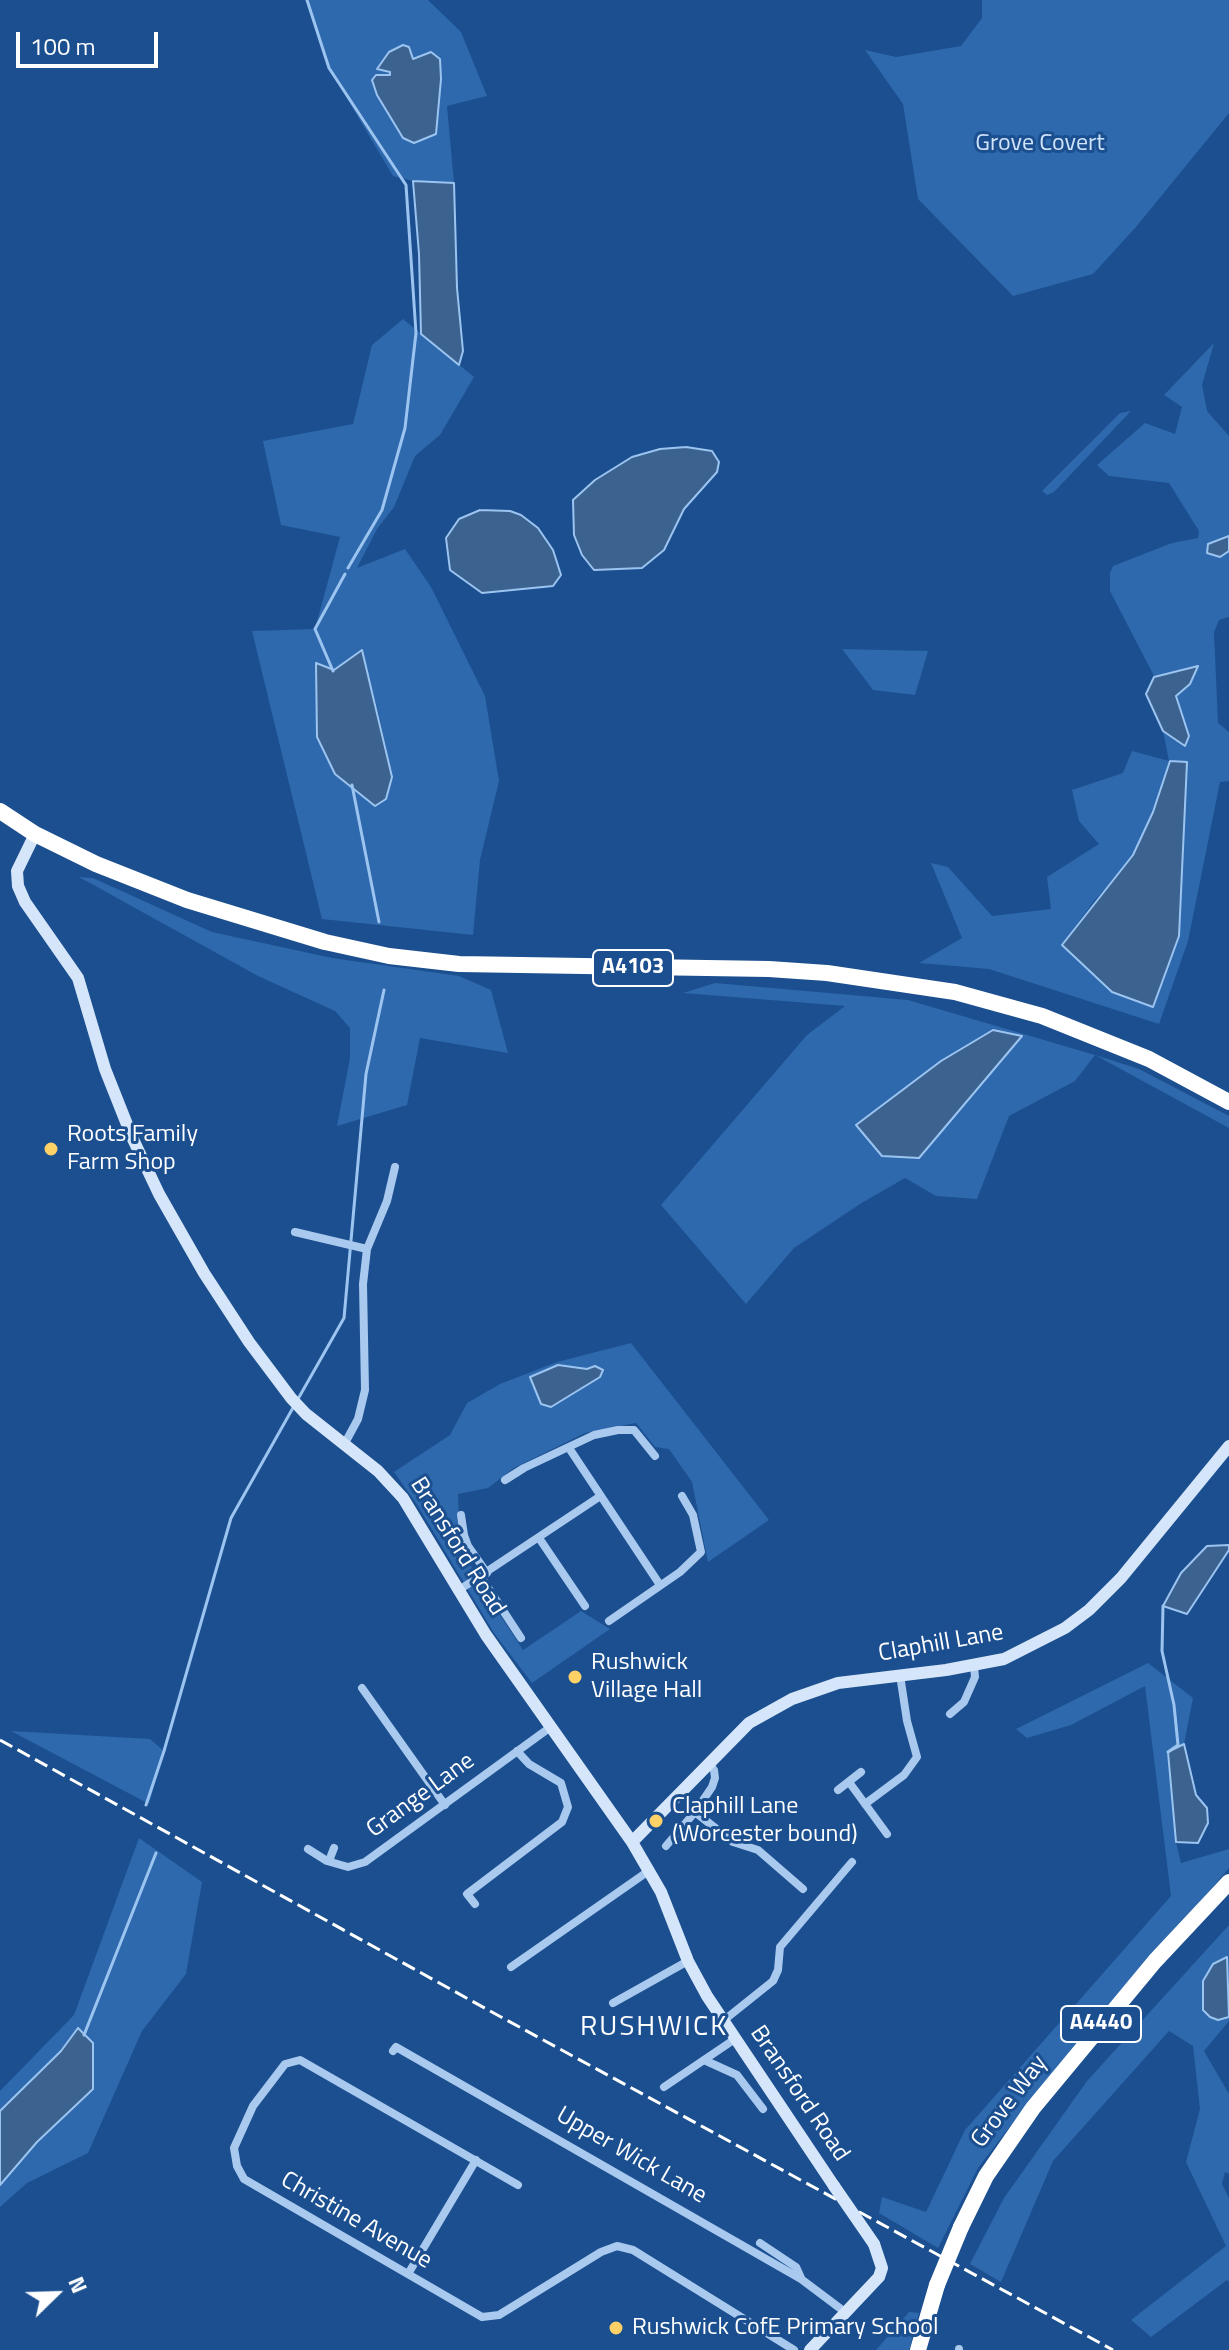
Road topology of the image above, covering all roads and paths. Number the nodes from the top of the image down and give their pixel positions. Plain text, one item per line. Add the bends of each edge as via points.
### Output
1 (0, 811) edge
2 (35, 834) junction
3 (1229, 1102) edge
4 (395, 1167) dead end
5 (295, 1232) dead end
6 (367, 1249) junction
7 (345, 1443) junction
8 (1229, 1446) edge
9 (569, 1448) junction
10 (655, 1456) dead end
11 (505, 1480) dead end
12 (682, 1496) dead end
13 (599, 1497) junction
14 (461, 1515) dead end
15 (539, 1538) junction
16 (484, 1575) junction
17 (660, 1585) junction
18 (459, 1590) junction
19 (585, 1606) dead end
20 (609, 1621) dead end
21 (521, 1638) dead end
22 (974, 1666) junction
23 (900, 1675) junction
24 (362, 1688) dead end
25 (950, 1714) dead end
26 (552, 1726) junction
27 (517, 1751) junction
28 (710, 1765) junction
29 (861, 1772) dead end
30 (849, 1782) junction
31 (838, 1790) dead end
32 (865, 1804) junction
33 (445, 1805) junction
34 (695, 1812) junction
35 (887, 1834) dead end
36 (632, 1842) junction
37 (666, 1846) dead end
38 (334, 1848) dead end
39 (308, 1849) dead end
40 (329, 1861) junction
41 (852, 1862) dead end
42 (650, 1870) junction
43 (1229, 1882) edge
44 (803, 1889) dead end
45 (475, 1904) dead end
46 (688, 1961) junction
47 (511, 1967) dead end
48 (613, 2003) dead end
49 (723, 2021) junction
50 (735, 2039) junction
51 (393, 2051) dead end
52 (704, 2060) junction
53 (664, 2087) dead end
54 (763, 2109) dead end
55 (476, 2160) junction
56 (518, 2185) dead end
57 (760, 2243) dead end
58 (408, 2274) junction
59 (801, 2279) junction
60 (845, 2312) junction
61 (794, 2350) edge
62 (810, 2350) edge
63 (918, 2350) edge

1 - 2 highway, A4103
2 - 3 highway, A4103 via 187,900 389,956 459,964 769,969 955,992 1042,1016 1149,1059
2 - 7 street, Bransford Road via 17,871 18,886 78,978 105,1069 159,1194 270,1372 306,1414
4 - 6 street
5 - 6 street
6 - 7 street via 365,1390
7 - 18 street, Bransford Road via 391,1483
8 - 22 street, Claphill Lane via 1089,1610 1033,1647
9 - 10 street via 589,1437 634,1430
9 - 11 street
9 - 13 street
12 - 17 street via 693,1515 701,1552
13 - 15 street
13 - 17 street
14 - 16 street via 468,1546
15 - 16 street
15 - 19 street
16 - 18 street
16 - 21 street
17 - 20 street
18 - 26 street, Bransford Road
22 - 23 street, Claphill Lane
22 - 25 street via 964,1702
23 - 28 street, Claphill Lane via 838,1683 792,1699 749,1723
23 - 32 street via 917,1757 904,1775
24 - 33 street
26 - 27 street, Grange Lane
26 - 36 street, Bransford Road
27 - 33 street, Grange Lane
27 - 45 street via 561,1783 568,1807 562,1822 467,1894
28 - 34 street via 715,1778
28 - 36 street, Claphill Lane
29 - 30 street
30 - 31 street
30 - 32 street
32 - 35 street
33 - 40 street, Grange Lane via 365,1862 348,1867
34 - 37 street
34 - 44 street via 733,1842 758,1850
36 - 42 street, Bransford Road
38 - 40 street
39 - 40 street
41 - 49 street via 780,1947 773,1981
42 - 46 street, Bransford Road
42 - 47 street
43 - 63 highway, Grove Way / A4440, bridge via 1155,1961 1033,2108 986,2176 937,2285
46 - 48 street
46 - 49 street, Bransford Road
49 - 50 street, Bransford Road
50 - 52 street
50 - 60 street, Bransford Road, bridge via 874,2244 882,2268 879,2277
51 - 59 street, Upper Wick Lane via 396,2047
52 - 53 street
52 - 54 street via 737,2075
55 - 56 street, Christine Avenue
55 - 58 street
55 - 58 street, Christine Avenue via 300,2060 285,2064 253,2106 234,2148 244,2179
57 - 59 street via 796,2267
58 - 61 street, Christine Avenue via 482,2317 499,2315 617,2246 633,2250
59 - 60 street, Upper Wick Lane
60 - 62 street

